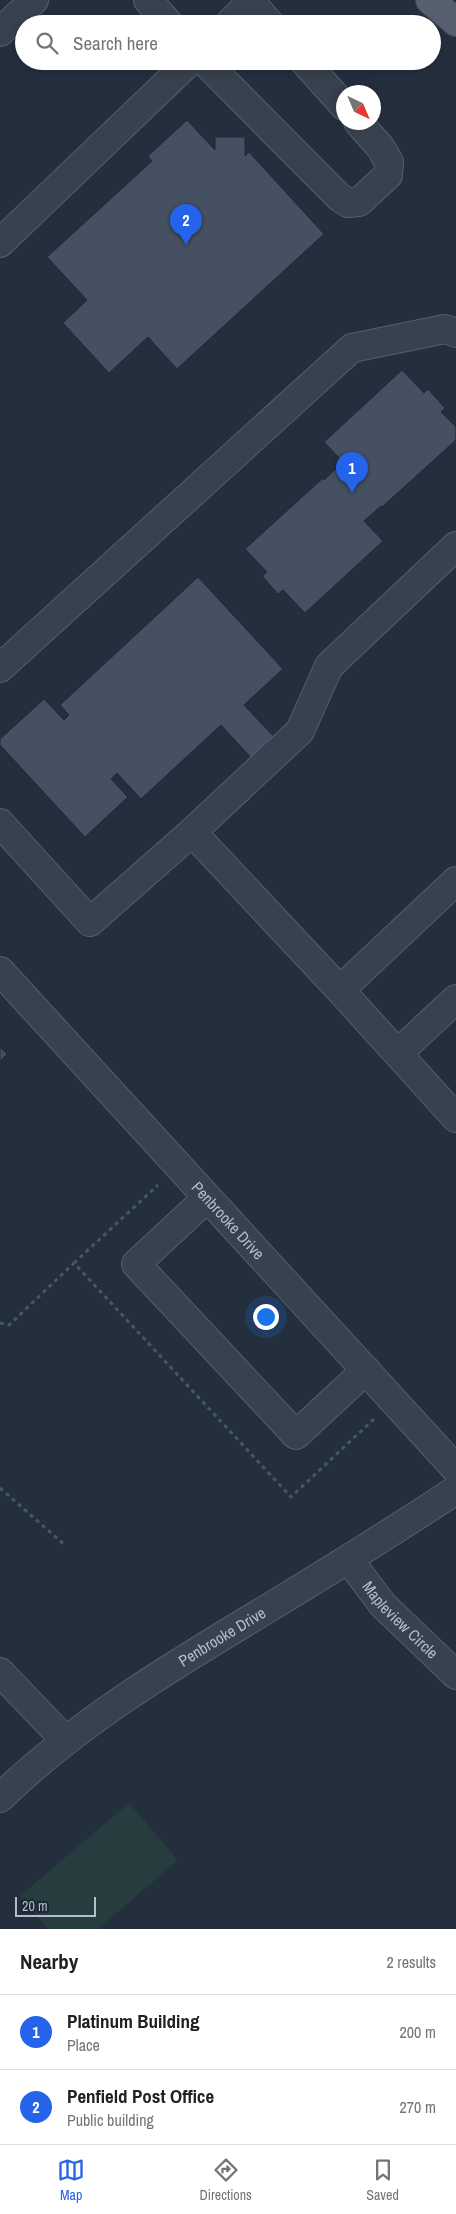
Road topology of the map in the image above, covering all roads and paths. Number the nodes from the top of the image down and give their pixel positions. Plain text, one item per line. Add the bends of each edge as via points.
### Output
1 (34, 0) edge
2 (148, 0) edge
3 (430, 0) edge
4 (252, 1) edge
5 (18, 15) edge
6 (162, 15) edge
7 (238, 15) edge
8 (263, 15) edge
9 (15, 18) edge
10 (456, 22) edge
11 (0, 32) edge
12 (181, 70) edge
13 (213, 70) edge
14 (312, 70) edge
15 (336, 97) edge
16 (365, 130) edge
17 (0, 243) edge
18 (456, 333) edge
19 (456, 546) edge
20 (4, 657) edge
21 (0, 824) edge
22 (192, 832) junction
23 (456, 881) edge
24 (0, 971) edge
25 (340, 990) junction
26 (456, 999) edge
27 (398, 1053) junction
28 (456, 1118) edge
29 (160, 1182) dead end
30 (207, 1198) junction
31 (74, 1263) junction
32 (0, 1324) edge
33 (366, 1370) junction
34 (375, 1418) dead end
35 (456, 1470) edge
36 (0, 1488) edge
37 (456, 1490) edge
38 (66, 1546) dead end
39 (349, 1560) junction
40 (0, 1672) edge
41 (456, 1675) edge
42 (66, 1741) junction
43 (0, 1798) edge

1 - 5 street
2 - 6 street
3 - 10 main road
4 - 7 street
4 - 8 street
9 - 11 street
12 - 17 street
13 - 16 street via 348,204 359,202 388,175 389,162
14 - 15 street
18 - 20 street via 445,329 352,348
19 - 22 street via 329,666 300,732
21 - 22 street via 90,922
22 - 25 street
23 - 25 street
24 - 30 street, Penbrooke Drive
25 - 27 street
26 - 27 street
27 - 28 street
29 - 31 path
30 - 33 street, Penbrooke Drive
30 - 33 street via 136,1264 296,1435
31 - 32 path via 9,1325
31 - 34 path via 291,1497
33 - 35 street, Penbrooke Drive
36 - 38 path
37 - 39 street, Penbrooke Drive
39 - 41 street, Mapleview Circle via 383,1605
39 - 42 street, Penbrooke Drive via 149,1681
40 - 42 street
42 - 43 street, Penbrooke Drive

